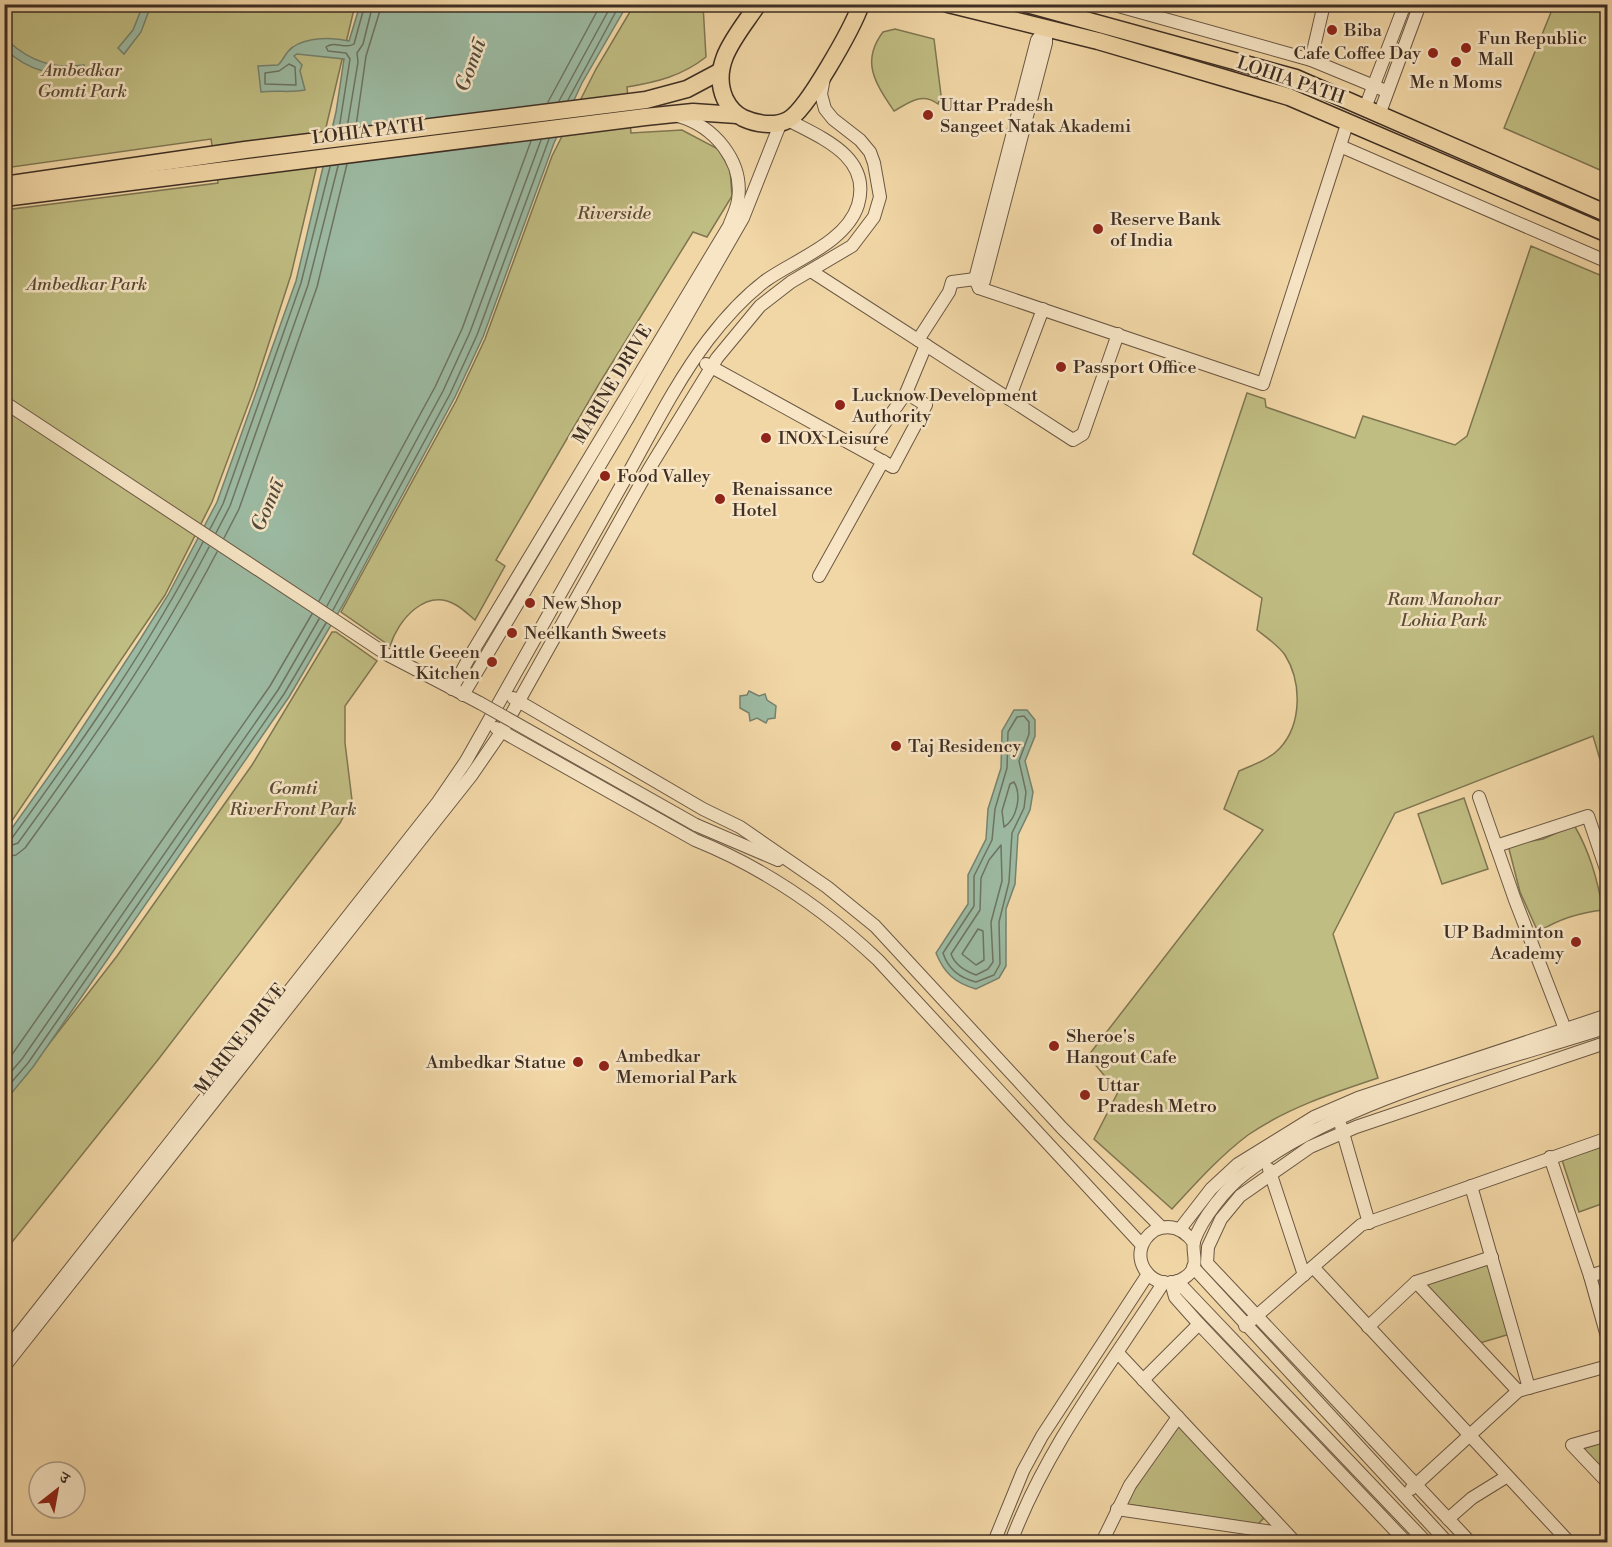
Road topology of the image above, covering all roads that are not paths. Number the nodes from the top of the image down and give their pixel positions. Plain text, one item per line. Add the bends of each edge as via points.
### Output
1 (948, 4) edge
2 (1111, 4) edge
3 (1324, 4) edge
4 (1405, 4) edge
5 (1420, 4) edge
6 (757, 5) edge
7 (863, 5) edge
8 (1038, 6) edge
9 (1069, 16) junction
10 (1042, 27) junction
11 (1066, 33) junction
12 (1311, 60) junction
13 (825, 71) junction
14 (719, 72) junction
15 (1373, 85) junction
16 (1386, 91) junction
17 (1372, 111) junction
18 (672, 114) junction
19 (737, 115) junction
20 (784, 121) junction
21 (1348, 121) junction
22 (1340, 146) junction
23 (246, 158) junction
24 (4, 185) edge
25 (4, 198) edge
26 (1608, 214) edge
27 (1608, 234) edge
28 (1608, 262) edge
29 (810, 271) junction
30 (977, 283) junction
31 (1043, 309) junction
32 (1118, 334) junction
33 (922, 343) junction
34 (696, 359) junction
35 (711, 367) junction
36 (906, 393) junction
37 (1009, 399) junction
38 (4, 402) edge
39 (865, 451) junction
40 (883, 461) junction
41 (819, 576) dead end
42 (458, 692) junction
43 (504, 693) junction
44 (519, 702) junction
45 (487, 723) junction
46 (502, 731) junction
47 (1479, 797) dead end
48 (696, 825) junction
49 (1496, 846) junction
50 (725, 852) junction
51 (809, 875) junction
52 (1608, 875) edge
53 (1608, 1015) edge
54 (1604, 1028) edge
55 (1565, 1029) junction
56 (1607, 1045) edge
57 (1339, 1119) junction
58 (1343, 1132) junction
59 (1608, 1138) edge
60 (1550, 1156) junction
61 (1265, 1159) junction
62 (1270, 1175) junction
63 (1471, 1186) junction
64 (1369, 1222) junction
65 (1161, 1227) junction
66 (1180, 1229) junction
67 (1194, 1243) junction
68 (1142, 1244) junction
69 (1492, 1257) junction
70 (1193, 1267) junction
71 (1608, 1270) edge
72 (1309, 1271) junction
73 (1148, 1274) junction
74 (1590, 1276) junction
75 (1171, 1282) junction
76 (1416, 1282) junction
77 (1257, 1316) junction
78 (1199, 1324) junction
79 (1245, 1326) junction
80 (1368, 1327) junction
81 (1608, 1340) edge
82 (4, 1353) edge
83 (1118, 1353) junction
84 (1608, 1366) edge
85 (4, 1367) edge
86 (1143, 1380) junction
87 (1523, 1390) junction
88 (1178, 1417) junction
89 (1608, 1435) edge
90 (1468, 1436) junction
91 (1506, 1477) junction
92 (1608, 1483) edge
93 (1415, 1485) junction
94 (1403, 1496) junction
95 (1117, 1509) junction
96 (1448, 1519) junction
97 (1431, 1526) junction
98 (1291, 1538) edge
99 (1415, 1541) edge
100 (994, 1542) edge
101 (1011, 1542) edge
102 (1102, 1542) edge
103 (1276, 1542) edge
104 (1447, 1542) edge
105 (1470, 1542) edge
106 (1569, 1542) edge

1 - 10 main road, LOHIA PATH
2 - 12 street
3 - 12 street
4 - 15 street
5 - 16 street
6 - 14 main road via 727,51
7 - 13 main road
8 - 9 main road, LOHIA PATH
8 - 10 street
9 - 11 street
9 - 17 main road, LOHIA PATH via 1296,78
10 - 11 main road, LOHIA PATH
10 - 30 street via 1046,43 984,281
11 - 21 main road, LOHIA PATH via 1289,97
12 - 15 street
13 - 20 main road via 806,102
13 - 29 street, MARINE DRIVE via 822,103 832,119 870,152 880,197 874,217 861,237
14 - 19 main road via 727,105
14 - 23 main road, LOHIA PATH via 687,89 646,100
15 - 16 street
15 - 17 street
16 - 17 street
17 - 26 main road, LOHIA PATH
18 - 19 main road, LOHIA PATH
18 - 23 main road, LOHIA PATH
18 - 42 street, MARINE DRIVE via 692,120 728,152 738,175 738,200 729,226 470,656
19 - 20 main road, LOHIA PATH via 761,123
20 - 34 street, MARINE DRIVE via 845,153 858,177 858,205 833,238 764,282 735,308
20 - 42 street, MARINE DRIVE via 742,218 628,418
21 - 22 street
21 - 27 main road, LOHIA PATH
22 - 28 street
22 - 32 street via 1263,384
23 - 24 main road, LOHIA PATH
23 - 25 main road, LOHIA PATH
29 - 33 street
29 - 35 street, MARINE DRIVE via 760,306
30 - 31 street
30 - 33 street via 952,282
31 - 32 street
31 - 37 street
32 - 37 street via 1083,434 1073,440
33 - 36 street
33 - 37 street
34 - 35 street
34 - 43 street, MARINE DRIVE
35 - 39 street
35 - 44 street, MARINE DRIVE via 649,469
36 - 39 street
36 - 40 street via 926,405 892,467
38 - 42 street via 386,654
39 - 40 street
40 - 41 street
42 - 48 street, bridge
43 - 44 street
43 - 45 street, MARINE DRIVE
44 - 46 street, MARINE DRIVE
44 - 51 street via 740,827
45 - 46 street
45 - 82 street, MARINE DRIVE via 438,802
46 - 50 street via 695,840
46 - 85 street, MARINE DRIVE via 471,776
47 - 49 street
48 - 50 street
48 - 51 street
49 - 52 street via 1588,816
49 - 55 street
50 - 68 street via 818,909 878,960
51 - 65 street via 875,926 1062,1128
53 - 55 street
54 - 56 street
54 - 57 street via 1420,1087
55 - 66 street via 1358,1098 1314,1117 1238,1164 1211,1189
56 - 58 street
57 - 58 street
57 - 61 street
58 - 62 street via 1310,1147
58 - 64 street
59 - 60 street
60 - 63 street
60 - 74 street
61 - 62 street
61 - 67 street via 1218,1199
62 - 72 street
62 - 77 street via 1240,1196 1221,1219 1208,1247 1207,1263
63 - 64 street
63 - 69 street
64 - 72 street
65 - 66 street
65 - 68 street via 1149,1233
66 - 67 street
67 - 70 street
68 - 73 street via 1140,1260
69 - 76 street
69 - 87 street
70 - 75 street
70 - 79 street
71 - 74 street
72 - 77 street
72 - 80 street
73 - 75 street
73 - 100 street via 1042,1436
74 - 81 street
75 - 78 street via 1175,1297
75 - 83 street
75 - 99 street
76 - 80 street
76 - 87 street
77 - 79 street
77 - 93 street
78 - 86 street
78 - 99 street
79 - 94 street
80 - 90 street
83 - 86 street
83 - 101 street via 1053,1452
84 - 87 street
86 - 88 street
87 - 90 street
88 - 95 street
88 - 98 street
89 - 92 street via 1572,1445
90 - 91 street
90 - 93 street
91 - 96 street
91 - 106 street
93 - 94 street
93 - 96 street
94 - 97 street
95 - 98 street
95 - 102 street
96 - 105 street
97 - 99 street
97 - 104 street
98 - 103 street

